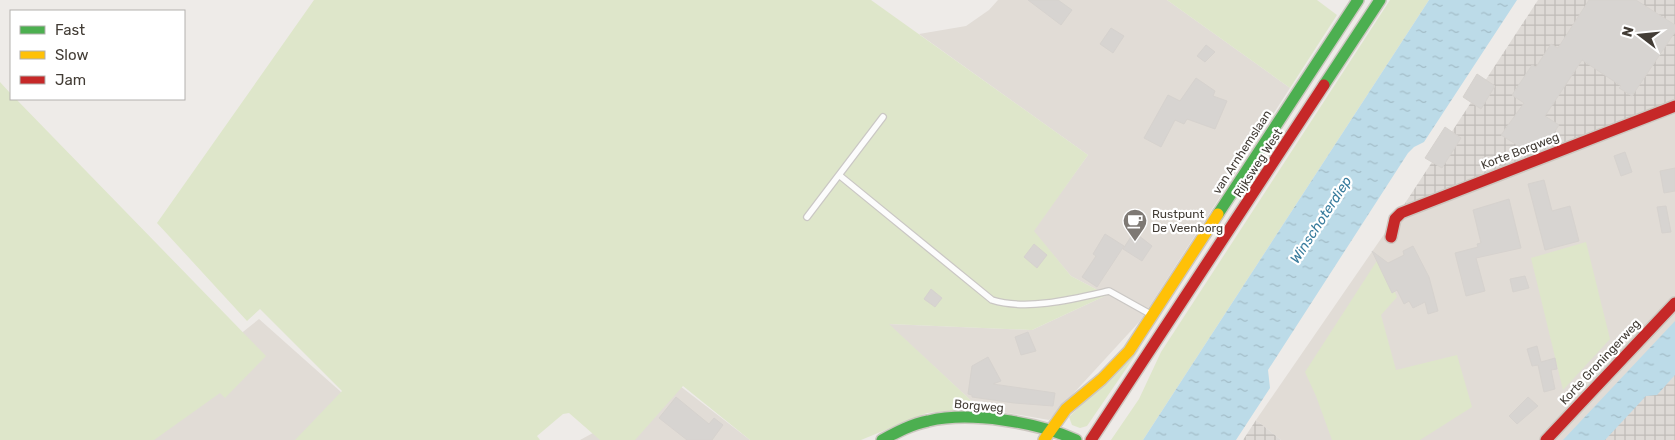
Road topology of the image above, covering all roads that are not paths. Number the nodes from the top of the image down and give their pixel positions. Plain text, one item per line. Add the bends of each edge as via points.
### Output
1 (1358, 0) edge
2 (1380, 0) edge
3 (1675, 106) edge
4 (883, 117) dead end
5 (839, 175) junction
6 (807, 217) dead end
7 (1391, 238) dead end
8 (1675, 303) edge
9 (1154, 316) junction
10 (1047, 435) edge
11 (882, 440) edge
12 (1076, 440) edge
13 (1091, 440) edge
14 (1546, 440) edge

1 - 9 street, van Arnhemslaan
2 - 13 street, Rijksweg West
3 - 7 street, Korte Borgweg via 1401,213 1395,218
4 - 5 lane
5 - 6 lane
5 - 9 lane via 992,300 1004,304 1066,301 1109,291
8 - 14 street, Korte Groningerweg
9 - 10 street, van Arnhemslaan via 1123,359 1072,403
10 - 11 street, Borgweg via 997,421 944,418 912,426
10 - 12 street, Borgweg

